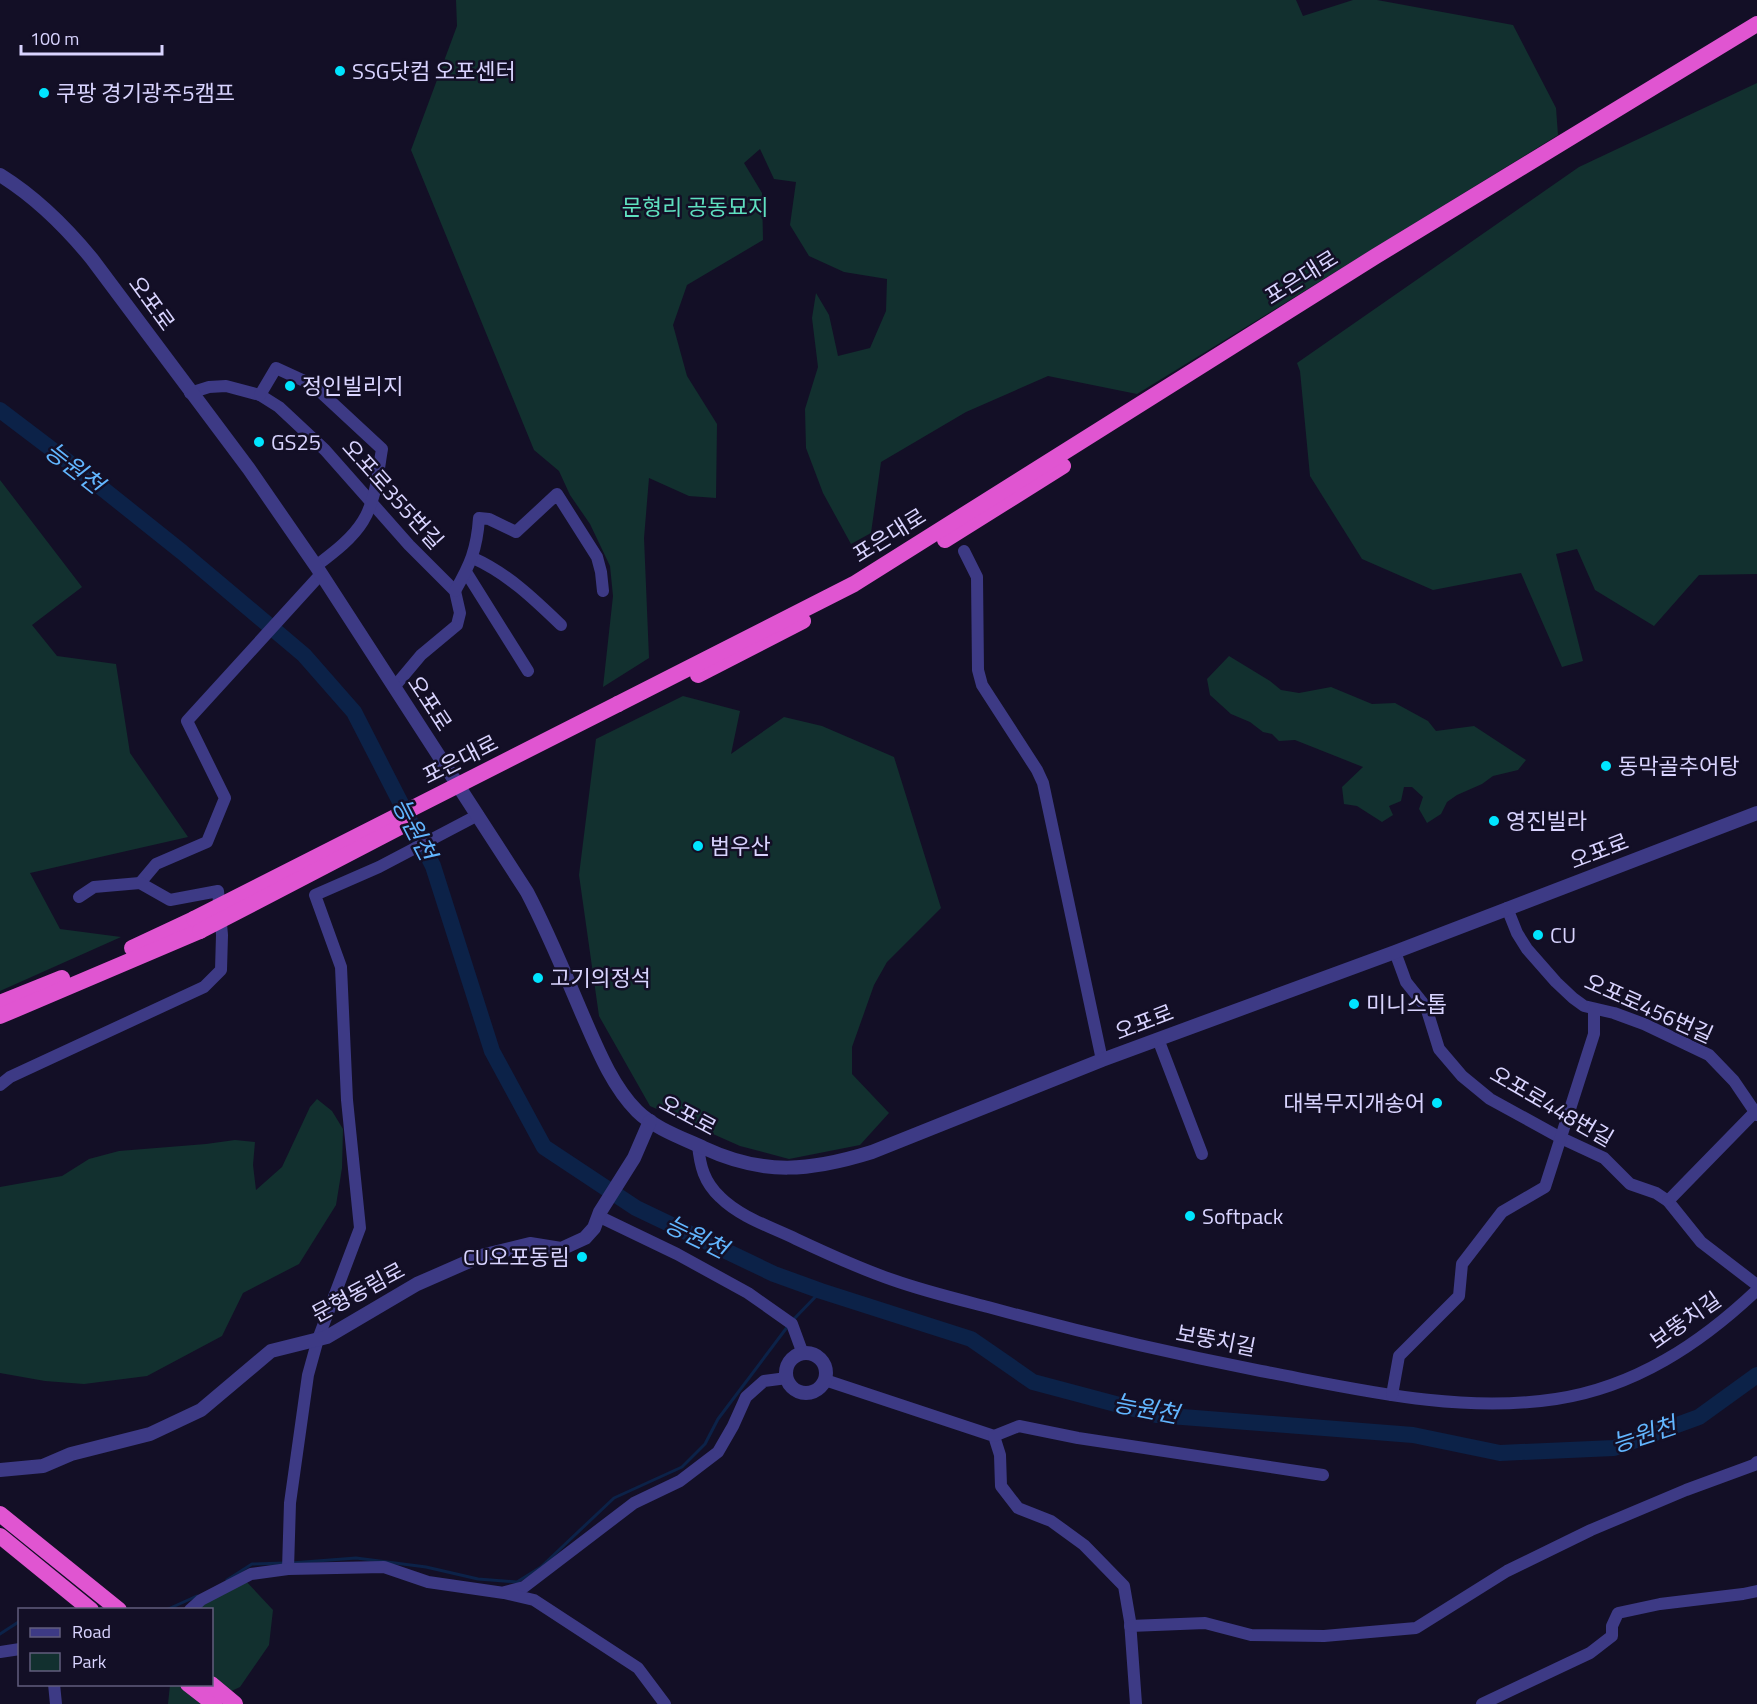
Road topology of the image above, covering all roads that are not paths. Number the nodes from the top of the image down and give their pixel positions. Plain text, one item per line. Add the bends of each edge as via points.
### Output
1 (1757, 24) edge
2 (1757, 36) edge
3 (0, 175) edge
4 (190, 393) junction
5 (260, 395) junction
6 (371, 503) junction
7 (964, 550) dead end
8 (473, 558) junction
9 (319, 570) junction
10 (466, 572) junction
11 (455, 591) junction
12 (603, 591) dead end
13 (561, 625) dead end
14 (528, 671) dead end
15 (395, 686) junction
16 (620, 709) junction
17 (1757, 813) edge
18 (478, 815) junction
19 (140, 883) junction
20 (79, 897) dead end
21 (1507, 908) junction
22 (197, 925) junction
23 (1395, 952) junction
24 (83, 982) junction
25 (0, 1003) edge
26 (1594, 1009) junction
27 (0, 1016) edge
28 (0, 1021) edge
29 (1158, 1040) junction
30 (1102, 1060) junction
31 (0, 1085) edge
32 (1756, 1114) edge
33 (650, 1121) junction
34 (1561, 1138) junction
35 (698, 1145) junction
36 (1202, 1154) dead end
37 (1668, 1201) junction
38 (599, 1214) junction
39 (1757, 1285) edge
40 (1757, 1290) edge
41 (318, 1339) junction
42 (803, 1354) junction
43 (787, 1378) junction
44 (825, 1380) junction
45 (1392, 1395) junction
46 (994, 1436) junction
47 (1756, 1466) edge
48 (0, 1470) edge
49 (1323, 1475) dead end
50 (0, 1514) edge
51 (0, 1536) edge
52 (289, 1563) junction
53 (1757, 1591) edge
54 (504, 1593) junction
55 (89, 1608) edge
56 (117, 1608) edge
57 (192, 1608) edge
58 (1130, 1626) junction
59 (18, 1649) edge
60 (0, 1652) edge
61 (54, 1686) edge
62 (191, 1686) edge
63 (213, 1686) edge
64 (56, 1704) edge
65 (214, 1704) edge
66 (235, 1704) edge
67 (665, 1704) edge
68 (1136, 1704) edge
69 (1482, 1704) edge

1 - 16 highway, 포은대로 via 1366,262 854,584
2 - 16 highway, 포은대로 via 884,577 768,640
3 - 4 street, 오포로 via 36,199 70,232
4 - 5 street, 오포로355번길 via 226,386
4 - 9 street, 오포로 via 249,468
5 - 6 street, 오포로355번길 via 279,407 325,450
5 - 6 street via 276,368 313,385 382,448
6 - 9 street via 363,522
6 - 11 street, 오포로355번길
7 - 30 street via 977,577 978,670 982,685 1043,783
8 - 10 street
8 - 12 street via 479,518 516,532 557,494 597,557
8 - 13 street via 522,589
9 - 15 street, 오포로
9 - 19 street via 187,721 225,798 207,842 156,864
10 - 11 street
10 - 14 street
11 - 15 street via 457,626 421,655
15 - 18 street, 오포로
16 - 22 highway, bridge
17 - 21 street, 오포로
18 - 33 street, 오포로 via 527,892 617,1084 637,1112
18 - 41 street via 379,867 315,895 341,967 347,1100 360,1228
19 - 20 street via 94,887
19 - 31 street via 170,900 218,891 220,970 204,987
21 - 23 street, 오포로
21 - 26 street, 오포로456번길 via 1517,933 1536,962 1573,998
22 - 24 highway
22 - 25 highway
23 - 29 street, 오포로
23 - 34 street, 오포로448번길 via 1406,982 1426,1007 1439,1049 1447,1061 1490,1099
24 - 27 highway
24 - 28 highway
26 - 32 street, 오포로456번길 via 1644,1024 1709,1055 1734,1081
26 - 34 street via 1594,1034
29 - 30 street, 오포로
29 - 36 street
30 - 35 street, 오포로 via 845,1160 790,1169 764,1167 742,1163
32 - 37 street
33 - 35 street, 오포로
33 - 38 street, 문형동림로 via 634,1158
34 - 37 street, 오포로448번길 via 1604,1158 1630,1184
34 - 45 street via 1545,1187 1502,1212 1462,1264 1458,1296 1399,1356
35 - 45 street, 보뚱치길 via 700,1168 708,1184 738,1211 895,1281 1077,1332
37 - 39 street, 오포로448번길 via 1701,1242
38 - 41 street, 문형동림로 via 585,1238 561,1249 530,1244 481,1256 417,1284
38 - 42 street via 747,1293 781,1316 792,1324
40 - 45 street, 보뚱치길 via 1667,1361 1592,1393 1553,1400 1482,1404
41 - 48 street, 문형동림로 via 271,1351 201,1410 150,1434 71,1454 43,1466
41 - 52 street via 308,1374 290,1503
42 - 43 street via 791,1360
42 - 44 street via 810,1353 822,1360 826,1366
43 - 44 street via 794,1389 805,1393 818,1390
43 - 54 street via 764,1381 746,1397 718,1452 680,1481 634,1503 524,1587
44 - 46 street
46 - 49 street via 1019,1426
46 - 58 street via 1000,1455 1000,1486 1018,1508 1051,1521 1084,1545 1124,1586
47 - 58 street via 1591,1530 1507,1571 1416,1628 1324,1636 1251,1635 1205,1623
50 - 56 highway
51 - 55 highway
52 - 54 street via 384,1567 428,1582
52 - 57 street via 251,1574
53 - 69 street via 1618,1613 1612,1636 1590,1653
54 - 67 street via 534,1600 638,1668
58 - 68 street
59 - 60 street
61 - 64 street
62 - 65 highway
63 - 66 highway

